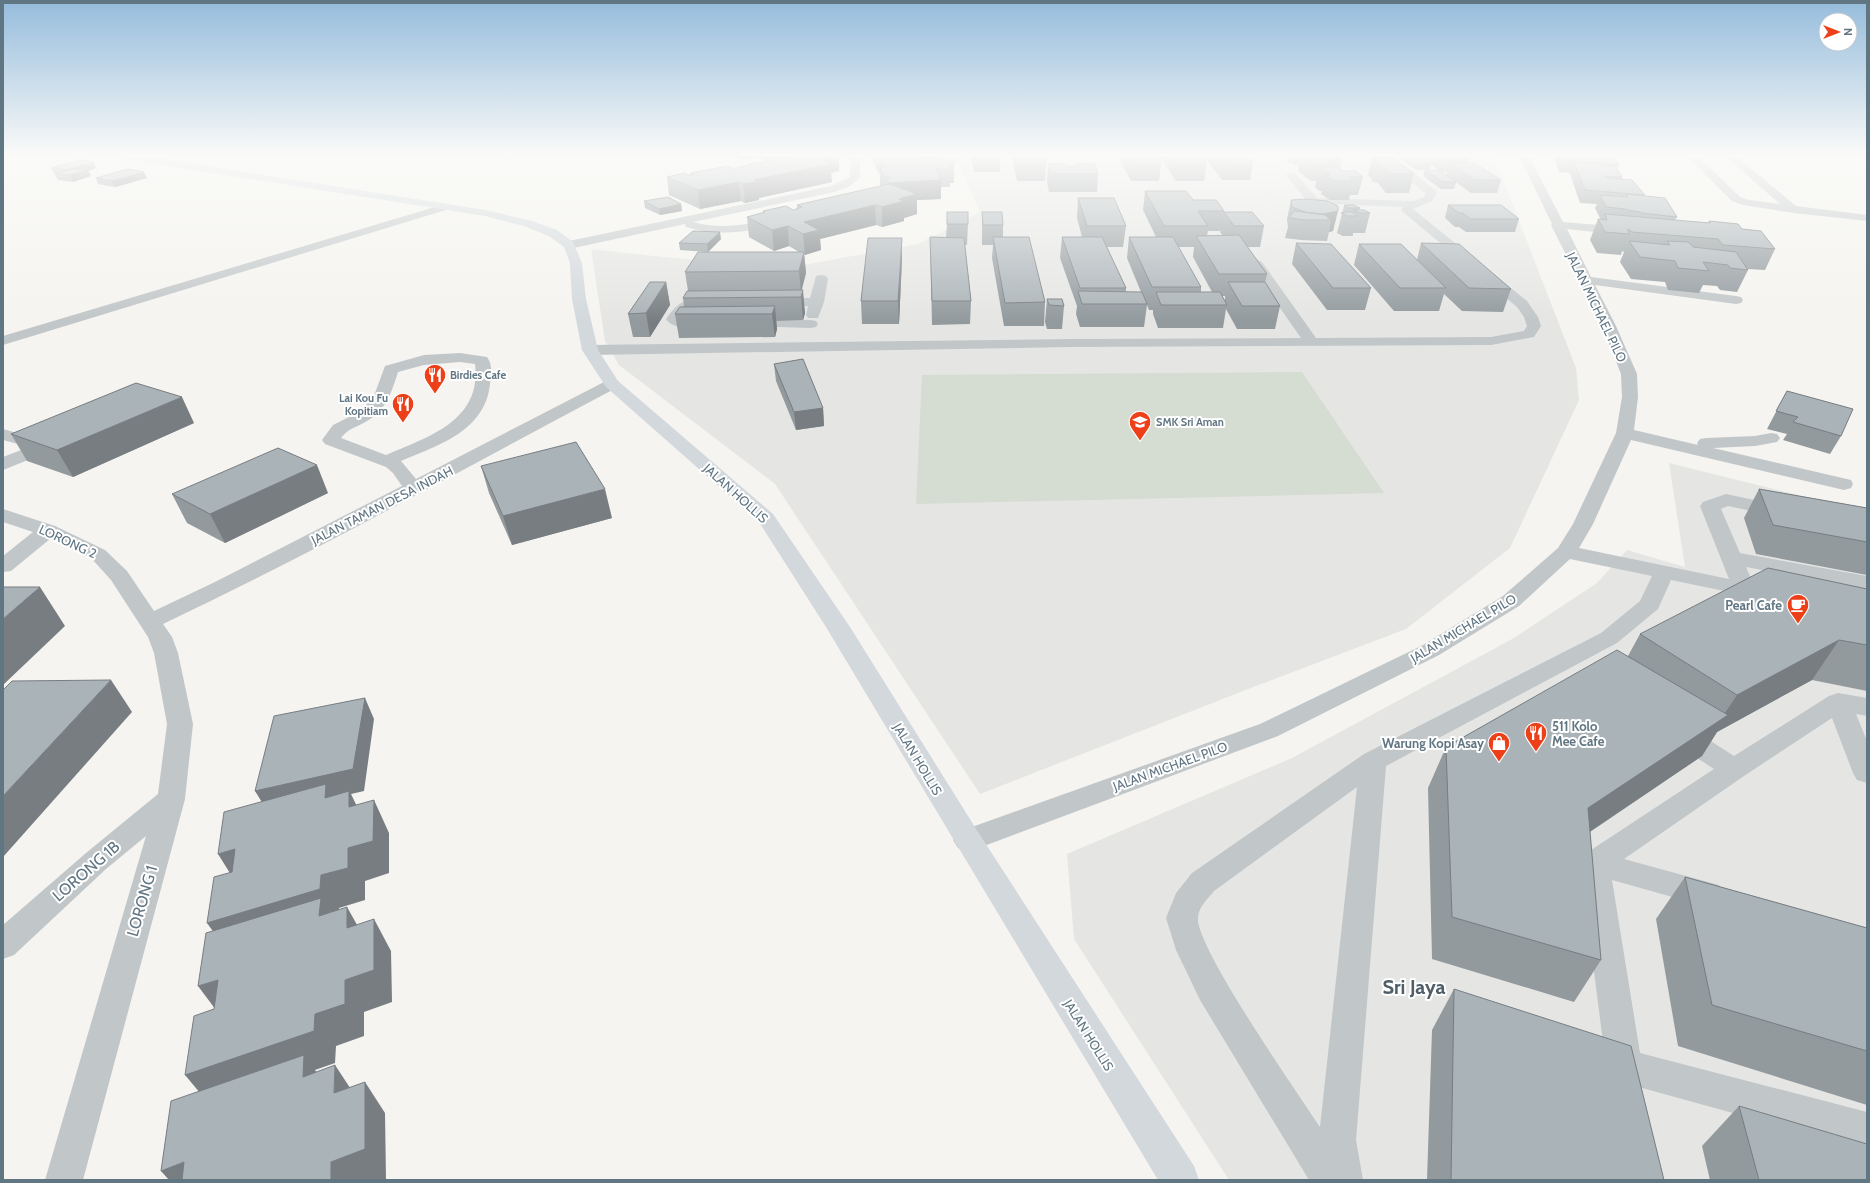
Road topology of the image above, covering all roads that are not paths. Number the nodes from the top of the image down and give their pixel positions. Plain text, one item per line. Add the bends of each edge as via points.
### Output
1 (431, 211) edge
2 (473, 211) edge
3 (731, 211) edge
4 (1409, 211) edge
5 (1550, 211) edge
6 (1805, 211) edge
7 (1867, 218) edge
8 (784, 220) edge
9 (681, 222) junction
10 (1557, 225) junction
11 (1636, 232) edge
12 (569, 245) junction
13 (1229, 250) edge
14 (821, 278) dead end
15 (1585, 280) junction
16 (1736, 300) dead end
17 (722, 302) edge
18 (761, 302) edge
19 (817, 302) junction
20 (717, 323) edge
21 (733, 323) edge
22 (811, 324) junction
23 (3, 341) edge
24 (1312, 343) junction
25 (805, 347) junction
26 (590, 350) junction
27 (612, 384) junction
28 (1625, 433) junction
29 (3, 434) edge
30 (67, 438) edge
31 (1771, 438) dead end
32 (1671, 443) junction
33 (46, 446) junction
34 (386, 461) junction
35 (3, 464) edge
36 (1844, 484) dead end
37 (414, 488) junction
38 (1797, 514) edge
39 (3, 515) edge
40 (48, 530) junction
41 (1566, 552) junction
42 (1731, 558) junction
43 (3, 566) edge
44 (1664, 572) junction
45 (1867, 583) edge
46 (1744, 588) junction
47 (1782, 596) edge
48 (150, 621) junction
49 (1838, 702) junction
50 (1867, 708) edge
51 (1660, 721) edge
52 (1373, 761) junction
53 (1734, 769) junction
54 (1867, 773) edge
55 (171, 799) junction
56 (968, 840) junction
57 (1595, 863) junction
58 (1731, 900) edge
59 (3, 945) edge
60 (1867, 1131) edge
61 (64, 1180) edge
62 (1180, 1180) edge
63 (1331, 1180) edge
64 (1344, 1180) edge

1 - 23 street
2 - 12 main road via 528,223 553,233
3 - 9 street
4 - 24 street via 1522,304 1534,326 1529,334 1491,340
5 - 10 street, JALAN MICHAEL PILO
6 - 7 street
8 - 9 street via 731,230 705,229
9 - 12 street
10 - 11 street
10 - 15 street, JALAN MICHAEL PILO
12 - 26 main road, JALAN HOLLIS via 576,263 579,299
13 - 24 street via 1257,265
14 - 19 street
15 - 16 street
15 - 28 street, JALAN MICHAEL PILO via 1609,326 1629,374 1630,397
17 - 20 street via 685,304 673,319 679,323
18 - 19 street
19 - 22 street
21 - 22 street
22 - 25 street
24 - 25 street
25 - 26 street
26 - 27 main road, JALAN HOLLIS
27 - 37 street, JALAN TAMAN DESA INDAH
27 - 56 main road, JALAN HOLLIS via 766,518 838,627
28 - 32 street
28 - 41 street, JALAN MICHAEL PILO via 1583,524
29 - 33 street
30 - 33 street
31 - 32 street
32 - 36 street
33 - 35 street
34 - 34 street via 331,440 336,431 367,414 383,396 391,369 449,357 482,360 485,367 481,392 471,414 437,438
34 - 37 street via 398,465 407,483
37 - 48 street, JALAN TAMAN DESA INDAH via 223,587
38 - 42 street via 1726,500 1710,506
39 - 40 street, LORONG 2
40 - 43 street
40 - 48 street, LORONG 2 via 92,551 108,563
41 - 44 street
41 - 56 street, JALAN MICHAEL PILO via 1511,601 1431,650 1269,730
42 - 45 street
42 - 46 street
44 - 46 street
44 - 52 street via 1650,604 1577,667
46 - 47 street
48 - 55 street, LORONG 1 via 166,653 180,724
49 - 50 street
49 - 53 street
49 - 54 street
51 - 53 street
52 - 63 street via 1203,882 1187,902 1182,918 1192,950 1212,988
52 - 64 street via 1337,1140
53 - 57 street
55 - 59 street, LORONG 1B via 96,861
55 - 61 street, LORONG 1
56 - 62 main road, JALAN HOLLIS
57 - 58 street
57 - 60 street via 1626,1081

